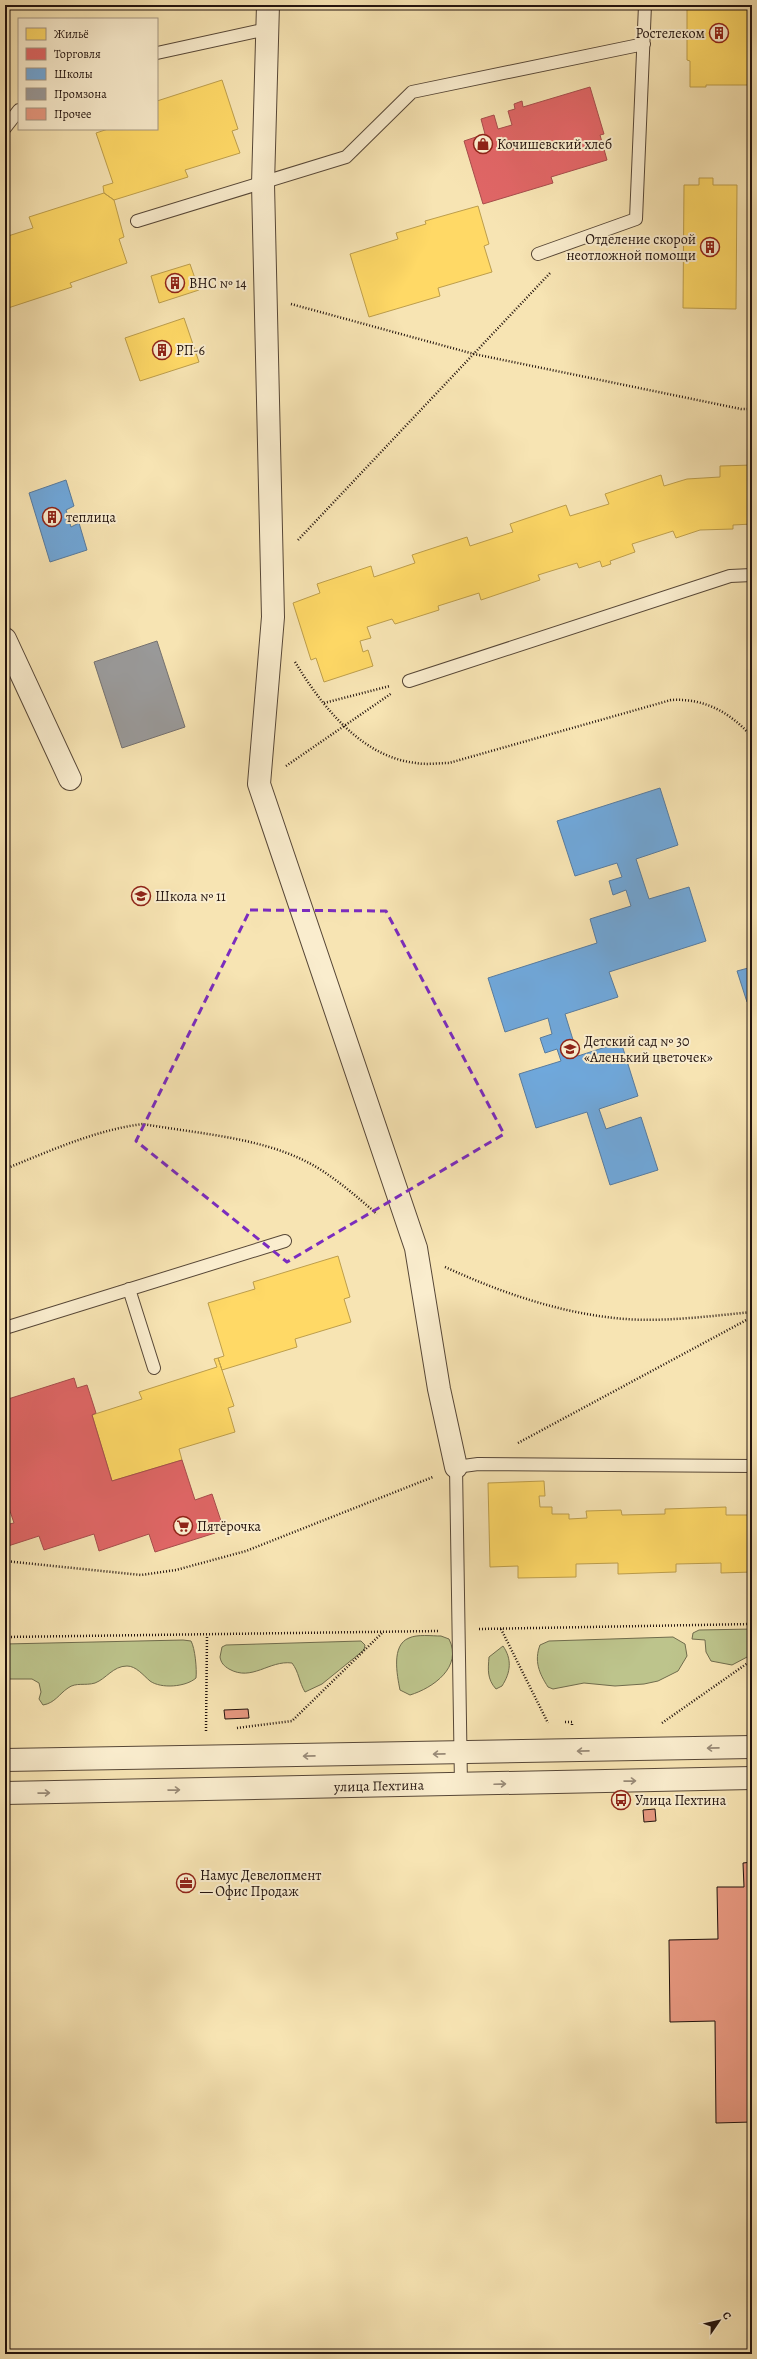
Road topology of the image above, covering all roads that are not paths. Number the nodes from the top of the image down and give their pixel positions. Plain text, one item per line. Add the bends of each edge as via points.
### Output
1 (268, 5) edge
2 (645, 5) edge
3 (267, 29) junction
4 (644, 44) junction
5 (158, 52) edge
6 (18, 111) edge
7 (5, 128) edge
8 (263, 184) junction
9 (137, 221) dead end
10 (538, 254) dead end
11 (752, 575) edge
12 (5, 639) edge
13 (409, 681) road end
14 (70, 779) dead end
15 (285, 1241) dead end
16 (129, 1289) junction
17 (5, 1328) edge
18 (154, 1368) dead end
19 (752, 1466) edge
20 (456, 1473) junction
21 (752, 1747) edge
22 (461, 1753) junction
23 (5, 1760) edge
24 (752, 1778) edge
25 (461, 1785) junction
26 (5, 1793) edge

1 - 3 street
2 - 4 lane
3 - 5 lane
3 - 8 street
4 - 8 lane via 412,92 346,158
4 - 10 lane via 636,219
6 - 7 lane
8 - 9 lane
8 - 20 street via 273,617 259,784 416,1248 439,1389
11 - 13 lane via 730,576
12 - 14 street
15 - 16 lane
16 - 17 lane
16 - 18 lane
19 - 20 lane via 478,1464
20 - 22 lane
21 -> 22 street
22 -> 23 street
22 - 25 lane
25 -> 24 street, улица Пехтина
26 -> 25 street, улица Пехтина

